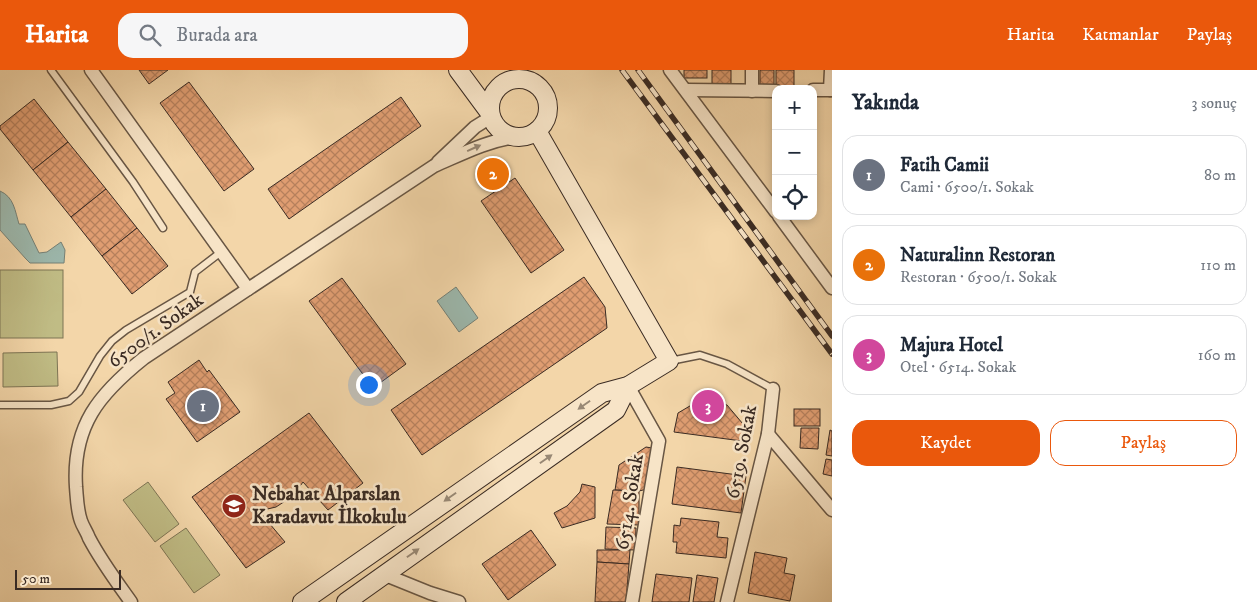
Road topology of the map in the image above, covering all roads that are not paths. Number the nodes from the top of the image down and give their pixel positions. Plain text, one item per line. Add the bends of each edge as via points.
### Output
1 (51, 70) edge
2 (91, 70) edge
3 (458, 70) edge
4 (752, 70) edge
5 (831, 70) edge
6 (507, 74) edge
7 (678, 77) edge
8 (817, 90) edge
9 (831, 90) edge
10 (752, 91) junction
11 (772, 91) edge
12 (490, 115) junction
13 (537, 131) junction
14 (516, 137) junction
15 (434, 166) junction
16 (772, 206) edge
17 (782, 220) edge
18 (163, 228) dead end
19 (221, 252) junction
20 (832, 288) edge
21 (248, 289) junction
22 (669, 361) junction
23 (628, 386) junction
24 (773, 389) joint
25 (0, 405) edge
26 (768, 434) junction
27 (832, 510) edge
28 (383, 574) junction
29 (131, 602) edge
30 (302, 602) edge
31 (346, 602) edge
32 (459, 602) edge
33 (632, 602) edge
34 (727, 602) edge

1 - 18 lane
2 - 19 street
3 - 12 street
4 - 10 street
5 - 9 street
6 - 12 street via 492,95
6 - 13 street via 530,81 544,93 548,111 546,120
7 - 10 street
7 - 16 street
8 - 9 street
10 - 11 street
12 - 14 street via 498,130
12 - 15 street
13 - 14 street
13 - 22 street
15 -> 14 street via 483,144
15 - 21 street, 6500/1. Sokak
17 - 20 street
19 - 21 street
19 - 25 lane via 195,272 190,292 112,341 74,397 57,405
21 - 29 street, 6500/1. Sokak via 127,371 99,401 80,437 75,460 81,521 102,561
22 - 23 street
22 - 24 lane, 6519. Sokak via 700,355 728,364
28 -> 23 street via 616,410
23 -> 30 street via 602,393
23 - 33 street, 6514. Sokak via 659,441
24 - 26 street, 6519. Sokak
26 - 27 street
26 - 34 street, 6519. Sokak
28 - 31 street
28 - 32 street

